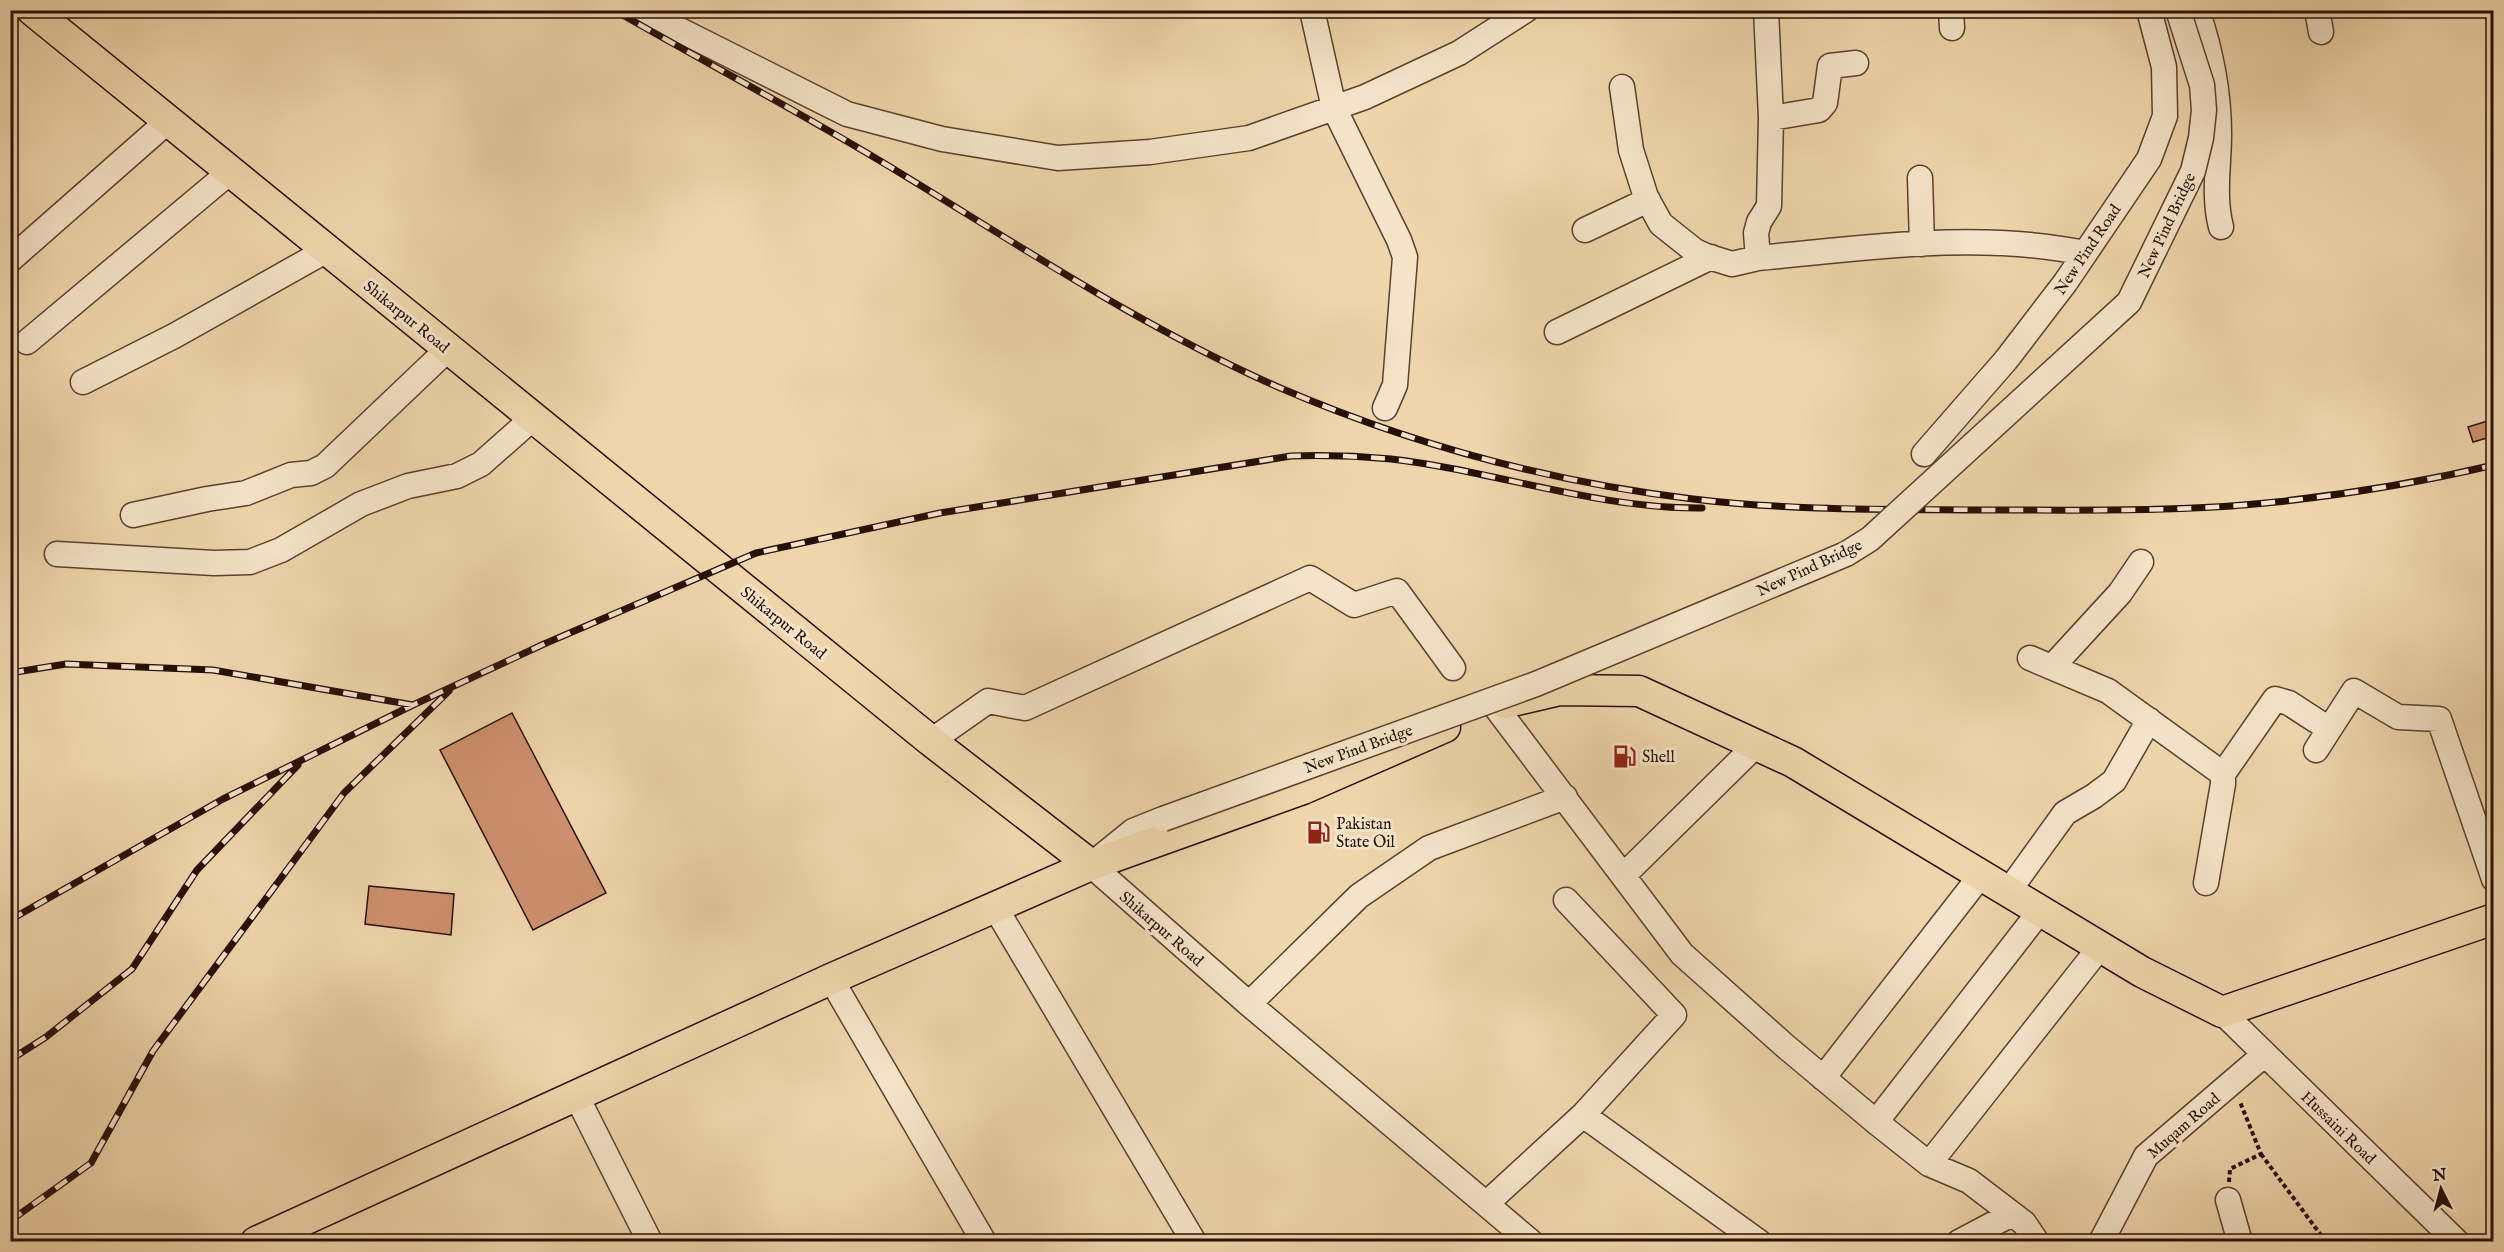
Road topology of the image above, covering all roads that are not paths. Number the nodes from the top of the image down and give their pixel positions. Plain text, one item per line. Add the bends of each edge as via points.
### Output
1 (640, 10) edge
2 (1312, 10) edge
3 (1526, 10) edge
4 (1766, 10) edge
5 (2149, 10) edge
6 (2178, 10) edge
7 (2198, 10) edge
8 (32, 11) edge
9 (1856, 63) dead end
10 (1622, 87) dead end
11 (1334, 108) junction
12 (1771, 118) junction
13 (168, 121) junction
14 (230, 172) junction
15 (1920, 178) dead end
16 (1648, 200) junction
17 (2221, 227) dead end
18 (1585, 230) dead end
19 (1922, 244) junction
20 (327, 250) junction
21 (2085, 253) junction
22 (1711, 257) junction
23 (1758, 258) junction
24 (10, 260) edge
25 (1557, 332) dead end
26 (27, 342) dead end
27 (448, 349) junction
28 (83, 382) dead end
29 (1385, 408) dead end
30 (533, 418) junction
31 (1924, 454) dead end
32 (133, 515) dead end
33 (57, 554) dead end
34 (2141, 562) dead end
35 (2030, 658) dead end
36 (2052, 667) junction
37 (1453, 668) dead end
38 (1495, 706) junction
39 (2149, 720) junction
40 (2329, 729) junction
41 (931, 741) junction
42 (1756, 745) junction
43 (2316, 750) dead end
44 (2223, 774) junction
45 (1565, 797) junction
46 (1091, 865) junction
47 (1624, 874) junction
48 (1981, 875) junction
49 (2493, 879) edge
50 (2206, 884) dead end
51 (2008, 892) junction
52 (1566, 900) dead end
53 (995, 907) junction
54 (2040, 911) junction
55 (2493, 920) edge
56 (2100, 947) junction
57 (831, 979) junction
58 (1249, 1004) junction
59 (2222, 1012) junction
60 (2265, 1054) junction
61 (1823, 1078) junction
62 (576, 1095) junction
63 (1583, 1115) junction
64 (1876, 1122) junction
65 (1929, 1164) junction
66 (2228, 1200) road end
67 (1486, 1204) junction
68 (2012, 1214) junction
69 (256, 1242) edge
70 (650, 1242) edge
71 (984, 1242) edge
72 (1194, 1242) edge
73 (1531, 1242) edge
74 (1759, 1242) edge
75 (1959, 1242) edge
76 (2037, 1242) edge
77 (2101, 1242) edge
78 (2240, 1242) edge
79 (2457, 1242) edge

1 - 11 street via 847,114 942,140 1058,158 1150,152 1249,138
2 - 11 street
3 - 11 street via 1459,52 1365,98
4 - 12 street
5 - 21 street, New Pind Road via 2164,67 2165,116 2149,159
6 - 46 street, New Pind Bridge, bridge via 2202,85 2201,138 2193,171 2129,302 1870,539 1846,554 1536,684 1133,831
7 - 17 street via 2210,50 2218,107 2216,194
8 - 13 main road, Shikarpur Road
9 - 12 street via 1830,66 1825,103 1819,110
10 - 16 street via 1631,150
11 - 29 street via 1405,257 1395,385
12 - 23 street via 1769,206 1756,233
13 - 14 main road, Shikarpur Road
13 - 24 street
14 - 20 main road, Shikarpur Road
14 - 26 street
15 - 19 street
16 - 18 street
16 - 22 street via 1661,224 1695,251
19 - 21 street via 1944,241
19 - 23 street
20 - 27 main road, Shikarpur Road
20 - 28 street
21 - 31 street, New Pind Road via 2006,360
22 - 23 street via 1732,264
22 - 25 street
27 - 30 main road, Shikarpur Road
27 - 32 street via 326,466 246,493
30 - 33 street via 481,464 457,476 408,486 361,504 281,550 250,562
30 - 41 main road, Shikarpur Road
34 - 36 street via 2120,593
35 - 36 street
36 - 39 street via 2109,691
37 - 41 street via 1397,591 1353,605 1310,578 1025,708 988,701
38 - 42 main road via 1560,690 1639,691
38 - 45 street
38 - 46 main road via 1303,789
39 - 44 street
39 - 51 street via 2114,781 2065,813
40 - 43 street
40 - 44 street via 2289,703 2275,699
40 - 49 street via 2354,691 2398,717 2439,719
41 - 46 main road, Shikarpur Road
42 - 47 street
42 - 48 main road via 1793,762
44 - 50 street
45 - 47 street
45 - 58 street via 1429,848 1359,896
46 - 53 main road
46 - 58 street, Shikarpur Road
47 - 61 street via 1682,954
48 - 51 main road
48 - 61 street
51 - 54 main road
52 - 63 street via 1674,1015
53 - 57 main road
53 - 72 street
54 - 56 main road
54 - 64 street
55 - 59 main road
56 - 59 main road
56 - 65 street
57 - 62 main road
57 - 71 street
58 - 67 street, Shikarpur Road
59 - 60 street, Hussaini Road
60 - 77 street, Muqam Road via 2146,1156
60 - 79 street, Hussaini Road
61 - 64 street
62 - 69 main road
62 - 70 street
63 - 67 street
63 - 74 street
64 - 65 street
65 - 68 street via 1969,1180
66 - 78 street
67 - 73 street, Shikarpur Road
68 - 75 street
68 - 76 street

